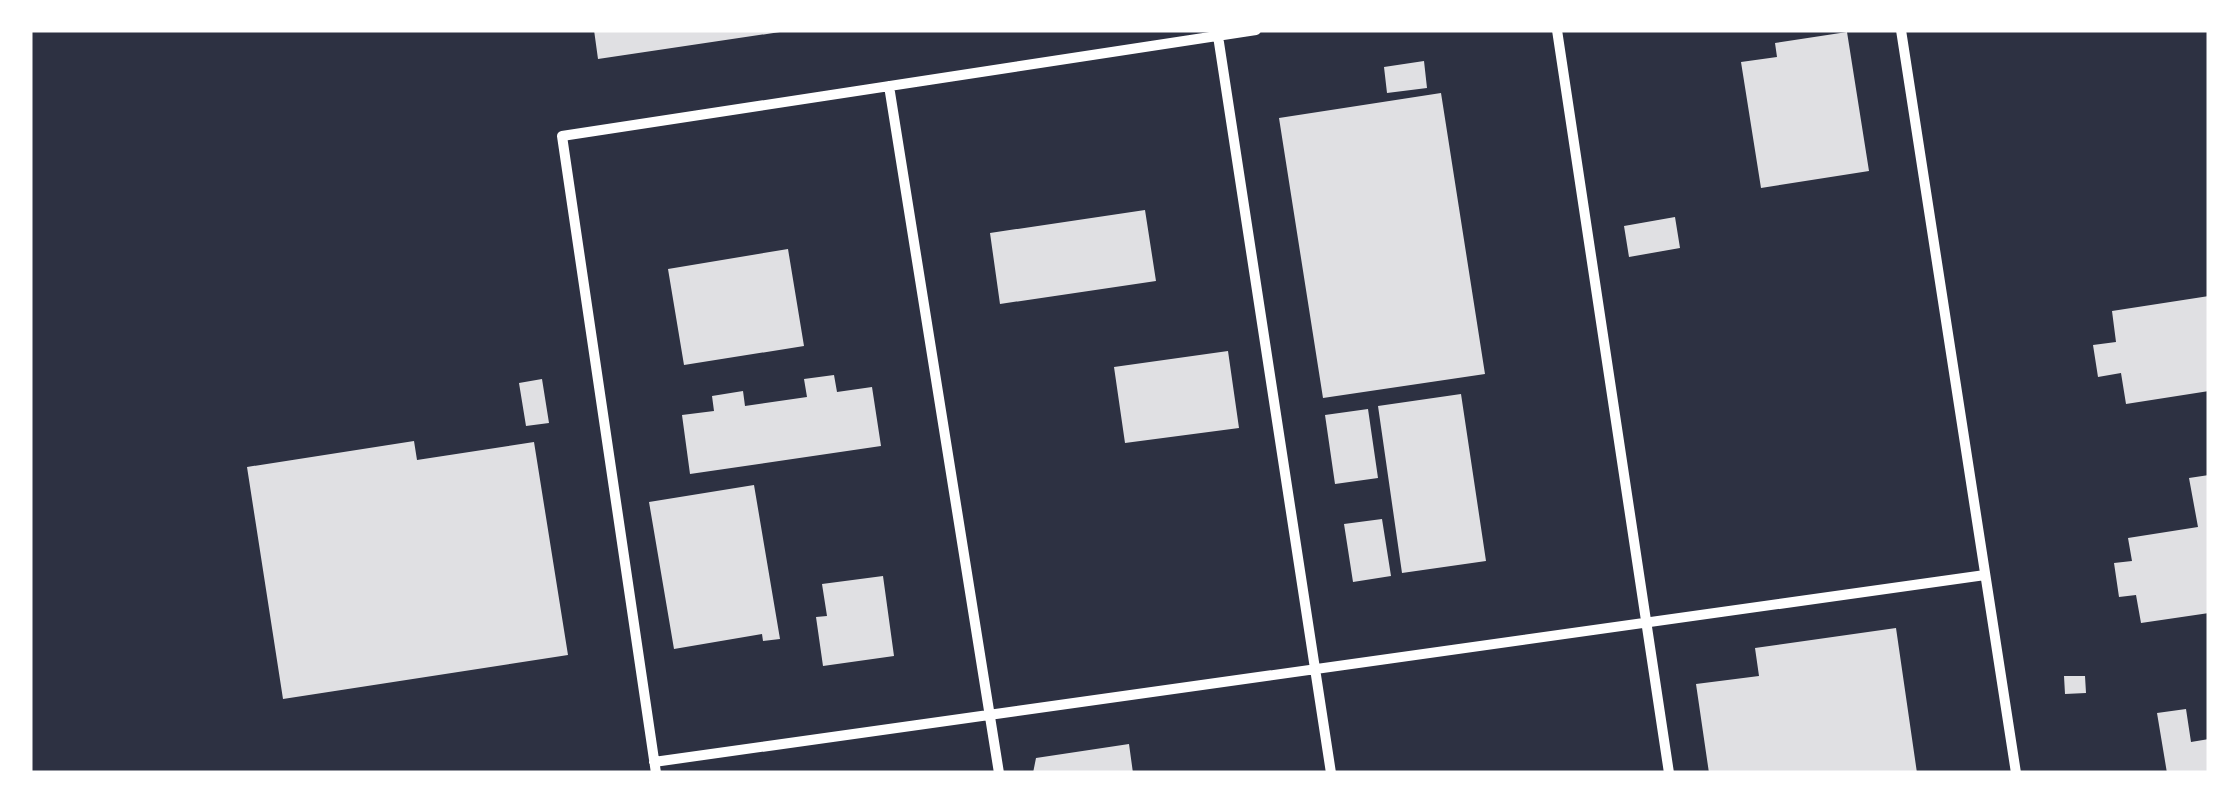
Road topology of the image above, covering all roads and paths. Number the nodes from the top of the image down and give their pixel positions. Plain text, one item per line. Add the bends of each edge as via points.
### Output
1 (1256, 30) edge
2 (1557, 30) edge
3 (1901, 30) edge
4 (1218, 36) junction
5 (889, 86) junction
6 (1985, 575) junction
7 (1647, 622) junction
8 (1315, 669) junction
9 (992, 714) junction
10 (655, 767) edge
11 (999, 773) edge
12 (1331, 773) edge
13 (1669, 773) edge
14 (2016, 773) edge

1 - 4 street
2 - 7 street
3 - 6 street
4 - 5 street
4 - 8 street
5 - 9 street
5 - 10 street via 562,136
6 - 7 street
6 - 14 street
7 - 8 street
7 - 13 street
8 - 9 street
8 - 12 street
9 - 10 street
9 - 11 street

